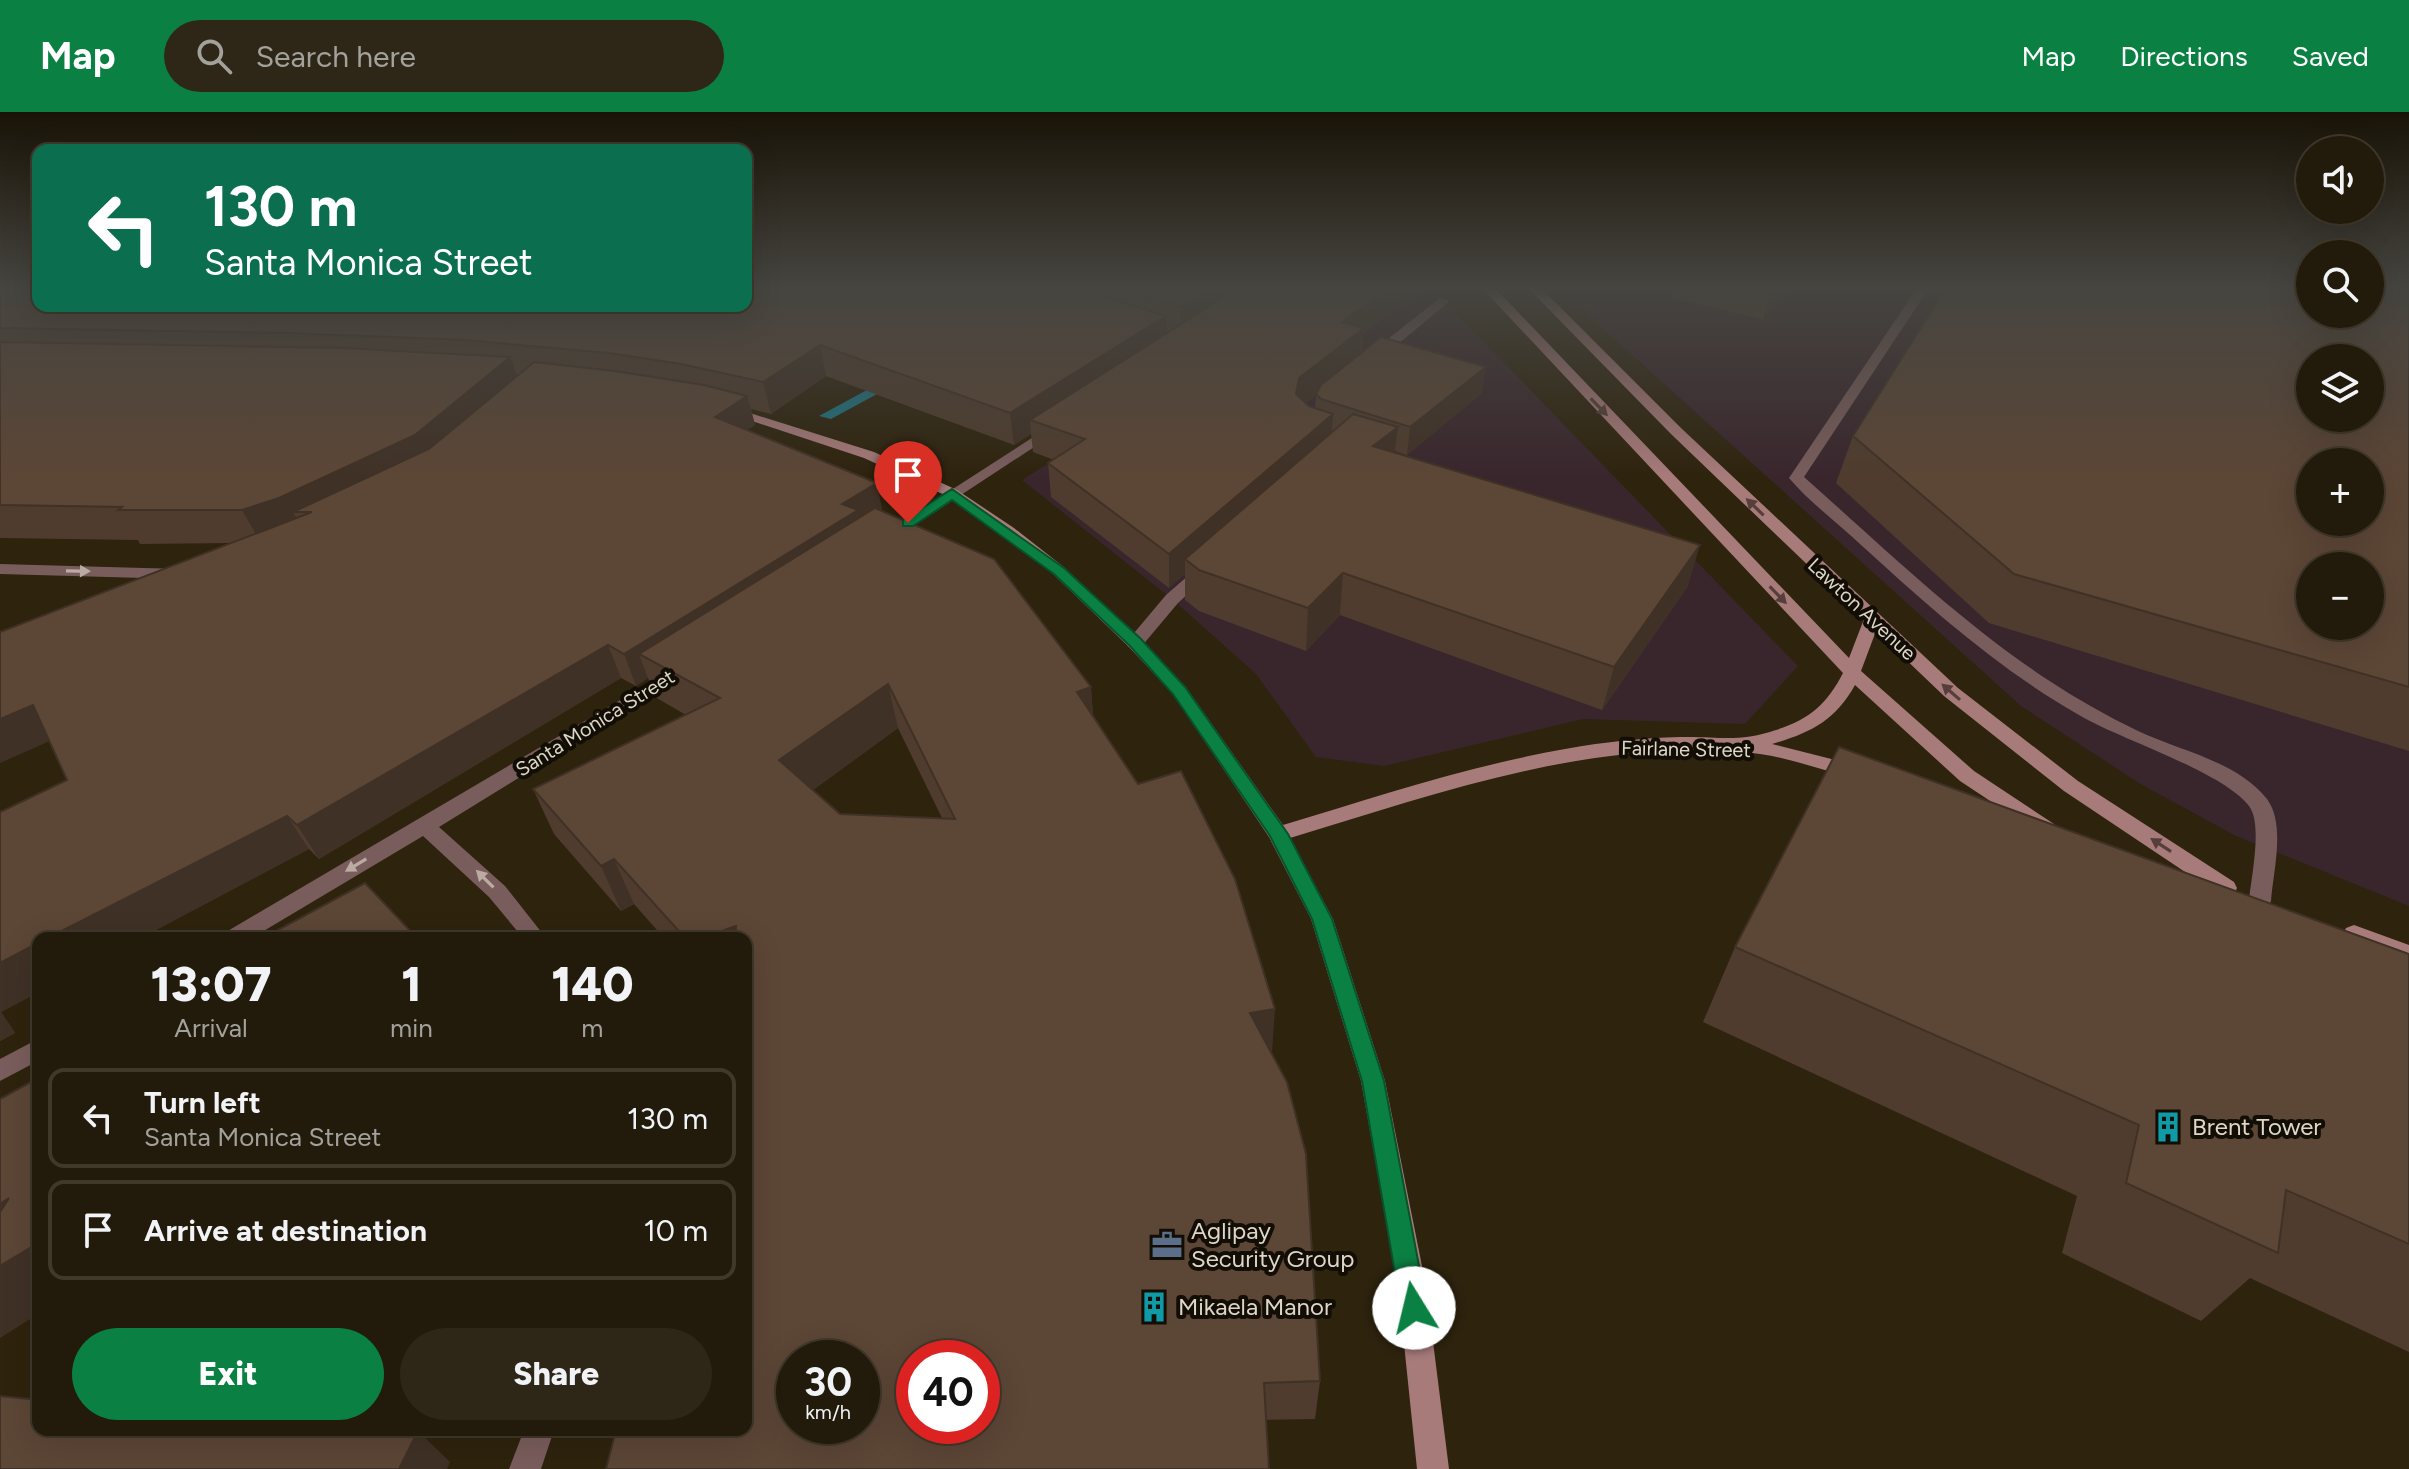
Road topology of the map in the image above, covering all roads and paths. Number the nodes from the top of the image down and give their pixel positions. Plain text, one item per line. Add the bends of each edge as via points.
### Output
1 (1381, 351) edge
2 (1548, 351) edge
3 (1597, 351) edge
4 (1881, 351) edge
5 (1360, 368) edge
6 (709, 407) edge
7 (1068, 419) edge
8 (952, 493) junction
9 (872, 546) edge
10 (1219, 557) edge
11 (0, 569) edge
12 (154, 591) edge
13 (1872, 619) junction
14 (1135, 643) junction
15 (694, 662) edge
16 (1852, 672) junction
17 (1744, 746) junction
18 (1874, 776) edge
19 (1977, 808) edge
20 (423, 825) junction
21 (1278, 834) junction
22 (2153, 865) edge
23 (2226, 888) junction
24 (2267, 904) joint
25 (2334, 928) edge
26 (244, 932) edge
27 (531, 932) edge
28 (2409, 954) edge
29 (32, 1052) edge
30 (0, 1071) edge
31 (537, 1436) edge
32 (525, 1469) edge
33 (1433, 1469) edge

1 - 5 street
2 -> 16 main road
13 -> 3 main road, Lawton Avenue
4 - 24 street via 1796,478 1984,644 2038,684 2249,794 2266,820
6 - 8 main road via 869,455
7 - 8 street
8 - 9 street
8 - 14 main road via 1059,571
10 - 14 street via 1172,599
11 -> 12 street via 196,574
13 - 16 main road
23 -> 13 main road, Lawton Avenue via 2011,741
14 - 21 main road via 1179,690
15 - 20 street, Santa Monica Street
16 - 17 main road via 1823,717
16 - 19 main road via 1967,776 2059,834
17 - 18 main road, Fairlane Street
17 - 21 main road, Fairlane Street via 1633,745 1534,760
20 -> 26 street, Santa Monica Street
27 -> 20 street via 481,874
21 - 33 main road via 1322,919 1373,1081 1412,1286
22 - 23 main road
23 - 24 main road
25 - 28 main road
29 - 30 street
31 - 32 street

